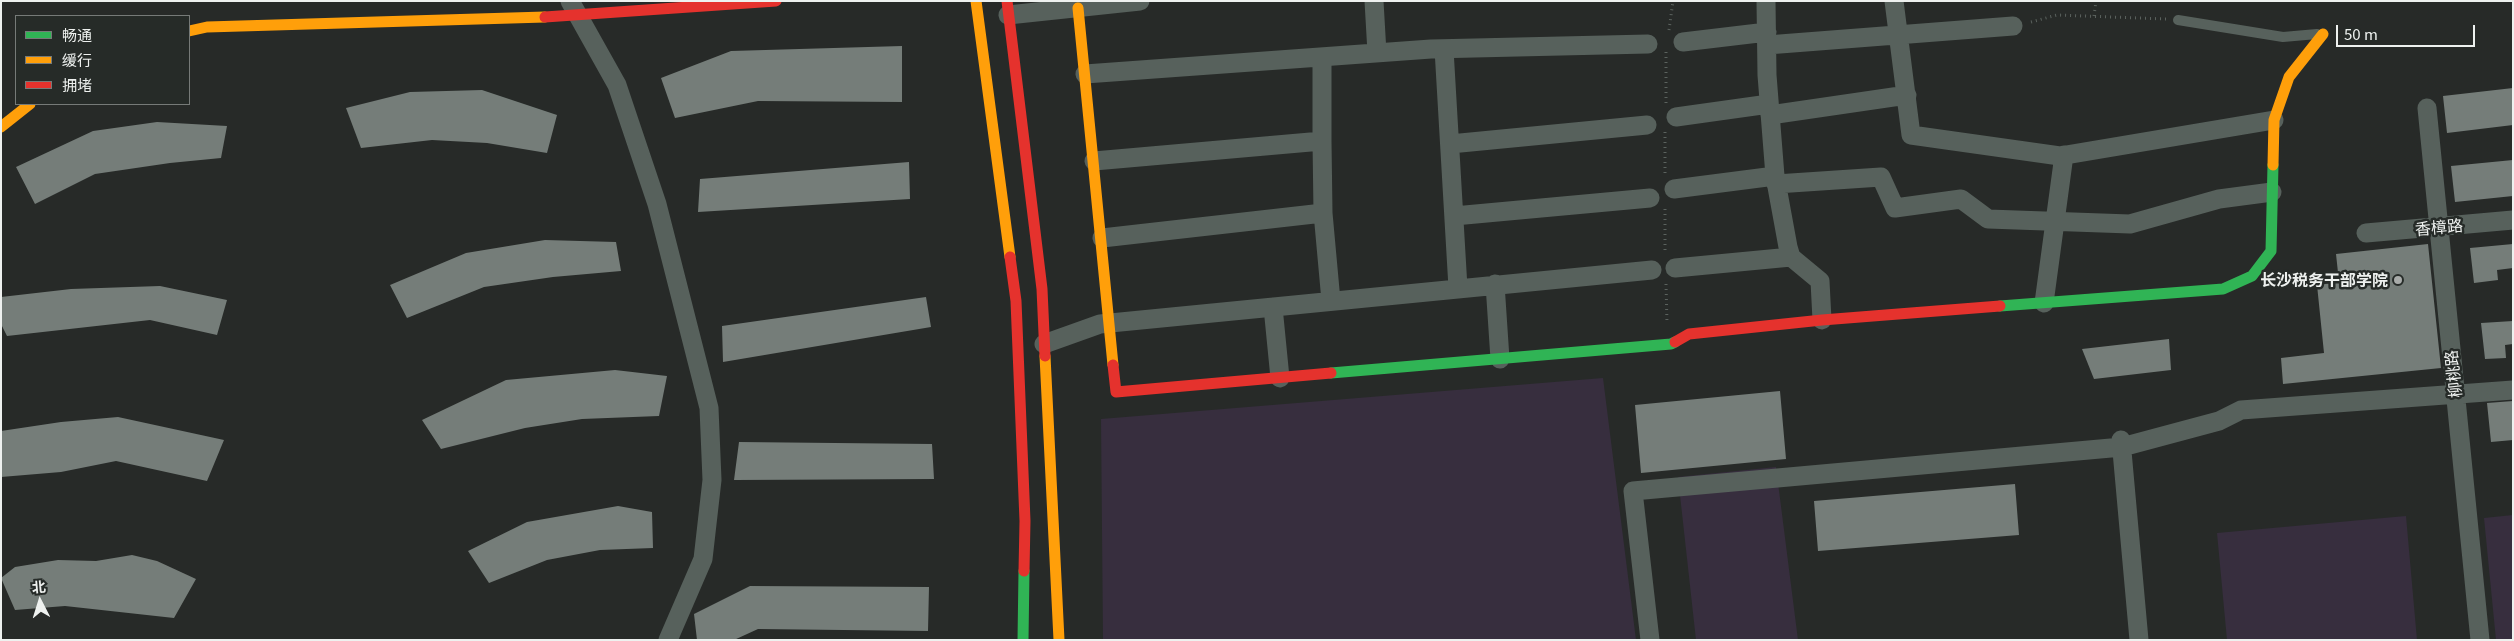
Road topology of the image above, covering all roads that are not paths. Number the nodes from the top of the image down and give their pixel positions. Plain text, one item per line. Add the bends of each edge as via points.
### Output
1 (776, 1) edge
2 (976, 1) edge
3 (1140, 1) edge
4 (1374, 1) edge
5 (1766, 1) edge
6 (1894, 1) edge
7 (1007, 8) edge
8 (1078, 8) junction
9 (573, 9) edge
10 (2178, 20) road end
11 (2013, 26) road end
12 (190, 31) edge
13 (2323, 34) joint
14 (1899, 35) junction
15 (1767, 38) junction
16 (1683, 42) dead end
17 (1648, 44) dead end
18 (1444, 49) junction
19 (1377, 53) junction
20 (1322, 57) junction
21 (1085, 74) junction
22 (1907, 95) junction
23 (29, 105) edge
24 (2428, 108) dead end
25 (1770, 109) junction
26 (1676, 117) dead end
27 (2274, 120) junction
28 (1647, 124) dead end
29 (1, 127) edge
30 (1322, 142) junction
31 (1450, 144) junction
32 (2064, 155) junction
33 (1094, 161) junction
34 (1776, 180) junction
35 (1674, 189) dead end
36 (2272, 192) junction
37 (1650, 198) dead end
38 (1323, 213) junction
39 (1454, 216) junction
40 (2513, 220) edge
41 (2056, 221) junction
42 (2439, 227) junction
43 (2366, 233) dead end
44 (1102, 238) junction
45 (1791, 257) junction
46 (1675, 268) dead end
47 (1652, 270) dead end
48 (1495, 284) junction
49 (1458, 288) junction
50 (1331, 301) junction
51 (2044, 303) junction
52 (1273, 307) junction
53 (1822, 320) junction
54 (1110, 324) junction
55 (1044, 344) junction
56 (1500, 359) junction
57 (1280, 378) junction
58 (2513, 390) edge
59 (2455, 395) junction
60 (2121, 443) junction
61 (668, 640) edge
62 (1023, 640) edge
63 (1059, 640) edge
64 (1650, 640) edge
65 (2139, 640) edge
66 (2480, 640) edge

1 - 9 street
2 - 62 street via 1016,300 1025,521
3 - 8 street
4 - 19 street
5 - 15 street
6 - 14 street
7 - 8 street
7 - 55 street via 1042,289
8 - 21 street
9 - 12 street via 207,27
9 - 61 street via 617,85 657,204 709,408 712,480 704,559
10 - 13 lane via 2283,37
11 - 14 street
13 - 27 street via 2288,77
14 - 15 street
14 - 22 street
15 - 16 street
15 - 25 street
17 - 18 street
18 - 19 street
18 - 31 street
19 - 20 street
20 - 21 street
20 - 30 street
21 - 33 street
22 - 25 street
22 - 32 street via 1911,135
23 - 29 street
24 - 42 street, 柳桃路
25 - 26 street
25 - 34 street
27 - 32 street
27 - 36 street
28 - 31 street
30 - 33 street
30 - 38 street
31 - 39 street
32 - 41 street
33 - 44 street
34 - 35 street
34 - 41 street via 1880,176 1895,208 1960,199 1988,219
34 - 45 street
36 - 41 street via 2219,199 2130,224
36 - 51 street via 2271,251 2252,276 2223,289
37 - 39 street
38 - 44 street
38 - 50 street
39 - 49 street
40 - 42 street, 香樟路
41 - 51 street
42 - 43 street, 香樟路
42 - 59 street, 柳桃路
44 - 54 street
45 - 46 street
45 - 53 street via 1820,281
47 - 48 street
48 - 49 street
48 - 56 street
49 - 50 street
50 - 52 street
51 - 53 street
52 - 54 street
52 - 57 street
53 - 56 street via 1689,334 1670,344
54 - 55 street via 1100,324
54 - 57 street via 1116,392
55 - 63 street
56 - 57 street
58 - 59 street
59 - 60 street via 2241,410 2219,421
59 - 66 street, 柳桃路
60 - 64 street via 1633,491
60 - 65 street

